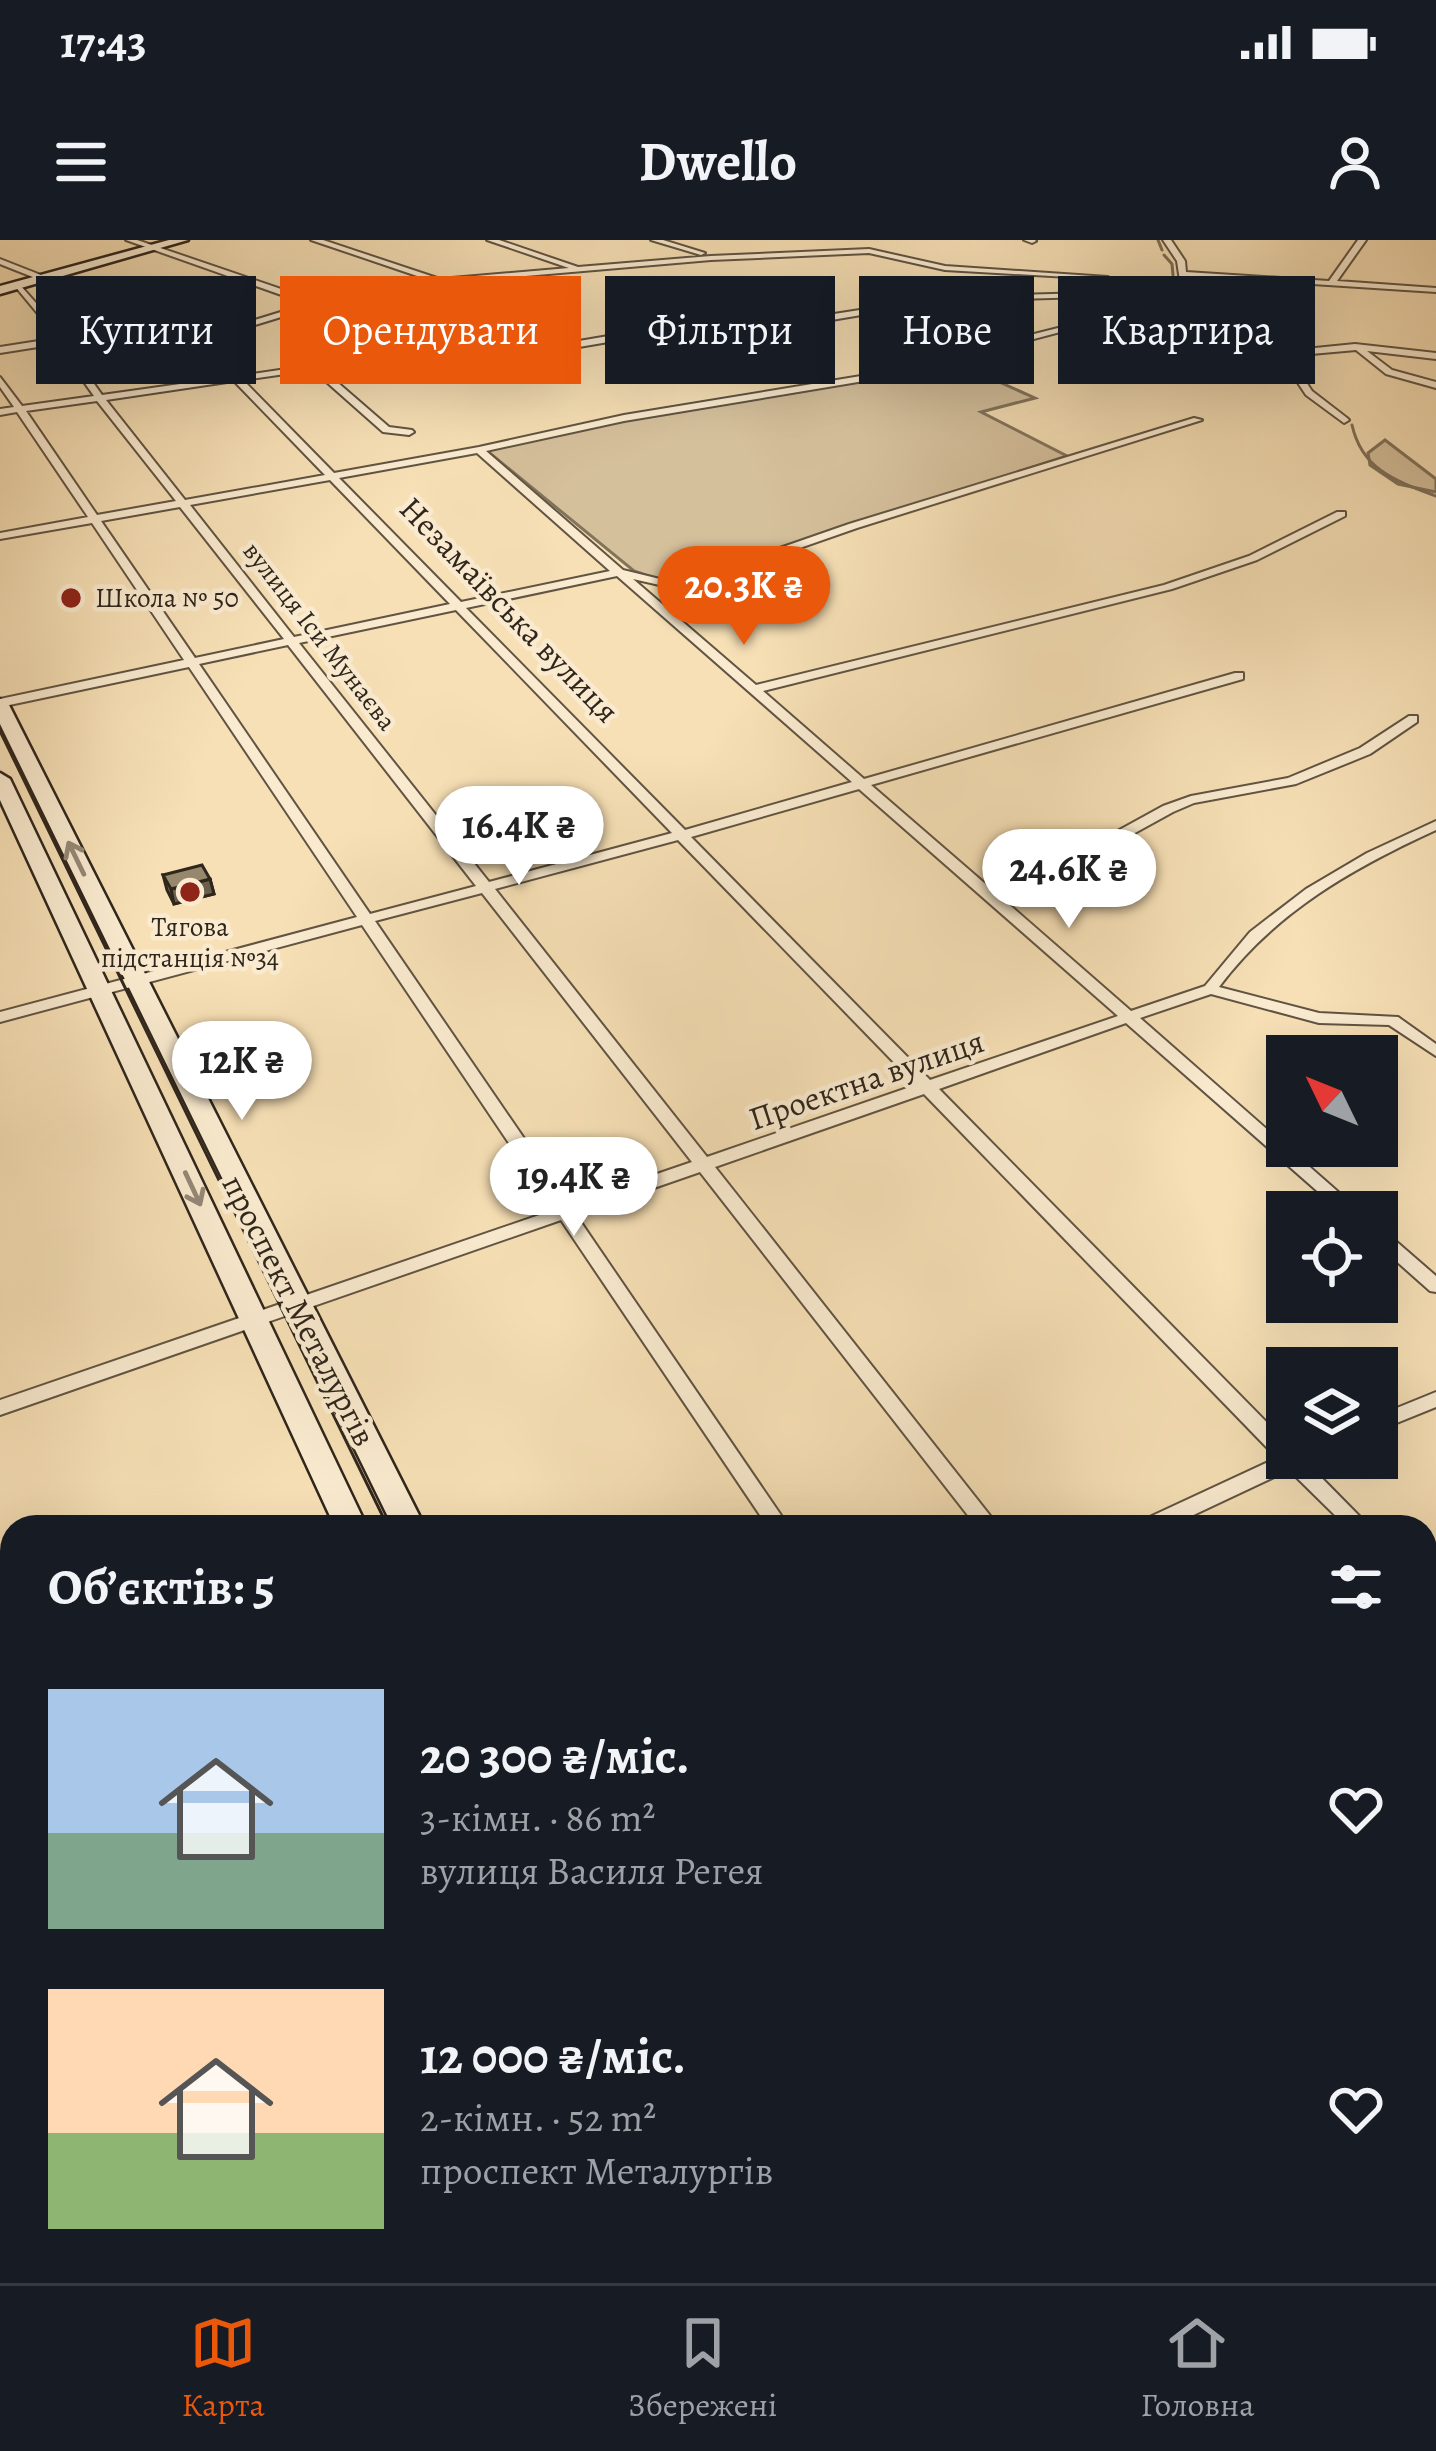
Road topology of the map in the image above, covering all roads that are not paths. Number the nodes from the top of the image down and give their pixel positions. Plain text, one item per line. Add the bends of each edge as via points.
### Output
1 (130, 240) edge
2 (182, 240) edge
3 (315, 240) edge
4 (490, 240) edge
5 (655, 240) edge
6 (839, 240) edge
7 (1167, 240) edge
8 (1362, 240) edge
9 (152, 248) junction
10 (869, 251) junction
11 (711, 258) junction
12 (0, 261) edge
13 (578, 268) junction
14 (41, 276) joint
15 (426, 276) edge
16 (494, 276) edge
17 (1086, 276) edge
18 (1184, 276) edge
19 (1315, 282) edge
20 (1332, 282) junction
21 (9, 288) edge
22 (1436, 290) edge
23 (280, 292) edge
24 (1058, 296) edge
25 (36, 313) edge
26 (1058, 331) edge
27 (581, 344) edge
28 (36, 345) edge
29 (1355, 347) junction
30 (0, 350) edge
31 (1315, 351) edge
32 (1436, 356) edge
33 (0, 380) edge
34 (91, 384) edge
35 (188, 384) edge
36 (242, 384) edge
37 (334, 384) edge
38 (1304, 384) edge
39 (1436, 385) edge
40 (100, 397) junction
41 (20, 409) junction
42 (0, 412) edge
43 (1197, 420) dead end
44 (1344, 420) dead end
45 (410, 432) dead end
46 (479, 449) junction
47 (335, 476) junction
48 (184, 502) junction
49 (1341, 514) dead end
50 (97, 518) junction
51 (0, 536) edge
52 (619, 572) junction
53 (461, 605) junction
54 (293, 641) junction
55 (190, 662) junction
56 (1239, 676) dead end
57 (756, 689) junction
58 (0, 704) edge
59 (1413, 719) dead end
60 (0, 779) edge
61 (861, 785) junction
62 (1436, 825) edge
63 (682, 835) junction
64 (486, 887) junction
65 (994, 900) junction
66 (366, 920) junction
67 (136, 979) junction
68 (100, 989) junction
69 (1210, 989) junction
70 (1130, 1017) junction
71 (0, 1018) edge
72 (1436, 1051) edge
73 (928, 1089) junction
74 (704, 1168) junction
75 (1328, 1191) edge
76 (566, 1214) junction
77 (1398, 1253) edge
78 (1436, 1286) edge
79 (298, 1305) junction
80 (254, 1320) junction
81 (1436, 1400) edge
82 (0, 1408) edge
83 (1398, 1415) edge
84 (1266, 1433) edge
85 (1266, 1470) edge
86 (1312, 1479) edge
87 (345, 1515) edge
88 (403, 1515) edge
89 (771, 1515) edge
90 (979, 1515) edge
91 (1173, 1515) edge
92 (1348, 1515) edge

1 - 9 street
2 - 9 main road
3 - 15 street
4 - 13 street
5 - 11 street
6 - 10 street
7 - 18 street
8 - 20 street
9 - 14 main road
9 - 23 street
10 - 11 street
10 - 17 street via 945,268
11 - 13 street
12 - 14 street, Незамаївська вулиця
13 - 16 street
19 - 20 street
20 - 22 street
21 - 25 street, вулиця Іси Мунаєва
24 - 27 street via 944,299
26 - 46 street via 960,362
28 - 30 street
29 - 31 street
29 - 32 street
29 - 39 street via 1389,372
33 - 41 street
34 - 40 street, вулиця Іси Мунаєва
35 - 40 street
36 - 47 street, Незамаївська вулиця
37 - 45 street via 386,430
38 - 44 street
40 - 41 street
40 - 48 street, вулиця Іси Мунаєва
41 - 42 street
41 - 50 street
43 - 52 street via 701,579 664,583
46 - 47 street
46 - 52 street
47 - 48 street
47 - 53 street, Незамаївська вулиця
48 - 50 street
48 - 54 street, вулиця Іси Мунаєва
49 - 57 street via 1253,558 1168,587
50 - 51 street
50 - 55 street
52 - 53 street
52 - 57 street
53 - 54 street
53 - 63 street, Незамаївська вулиця
54 - 55 street
54 - 64 street, вулиця Іси Мунаєва
55 - 58 street
55 - 66 street
56 - 61 street
57 - 61 street
67 -> 58 main road, проспект Металургів
59 - 65 street via 1365,751 1291,781 1168,809 1108,842 1078,874
60 - 68 main road, проспект Металургів
61 - 63 street
61 - 65 street
62 - 69 street via 1280,913 1254,932
63 - 64 street
63 - 73 street, Незамаївська вулиця
64 - 66 street
64 - 74 street, вулиця Іси Мунаєва
65 - 70 street
66 - 67 street
66 - 76 street
67 - 68 street
67 - 79 main road, проспект Металургів
68 - 71 street
68 -> 80 main road, проспект Металургів
69 - 70 street, Проектна вулиця
69 - 72 street via 1319,1018 1393,1019
70 - 73 street, Проектна вулиця
70 - 75 street
73 - 74 street, Проектна вулиця
73 - 84 street, Незамаївська вулиця
74 - 76 street, Проектна вулиця
74 - 90 street, вулиця Іси Мунаєва
76 - 79 street, Проектна вулиця
76 - 89 street
77 - 78 street
79 - 80 street, Проектна вулиця
79 - 88 main road, проспект Металургів
80 - 82 street, Проектна вулиця
80 - 87 main road, проспект Металургів
81 - 83 street
85 - 91 street
86 - 92 street, Незамаївська вулиця

